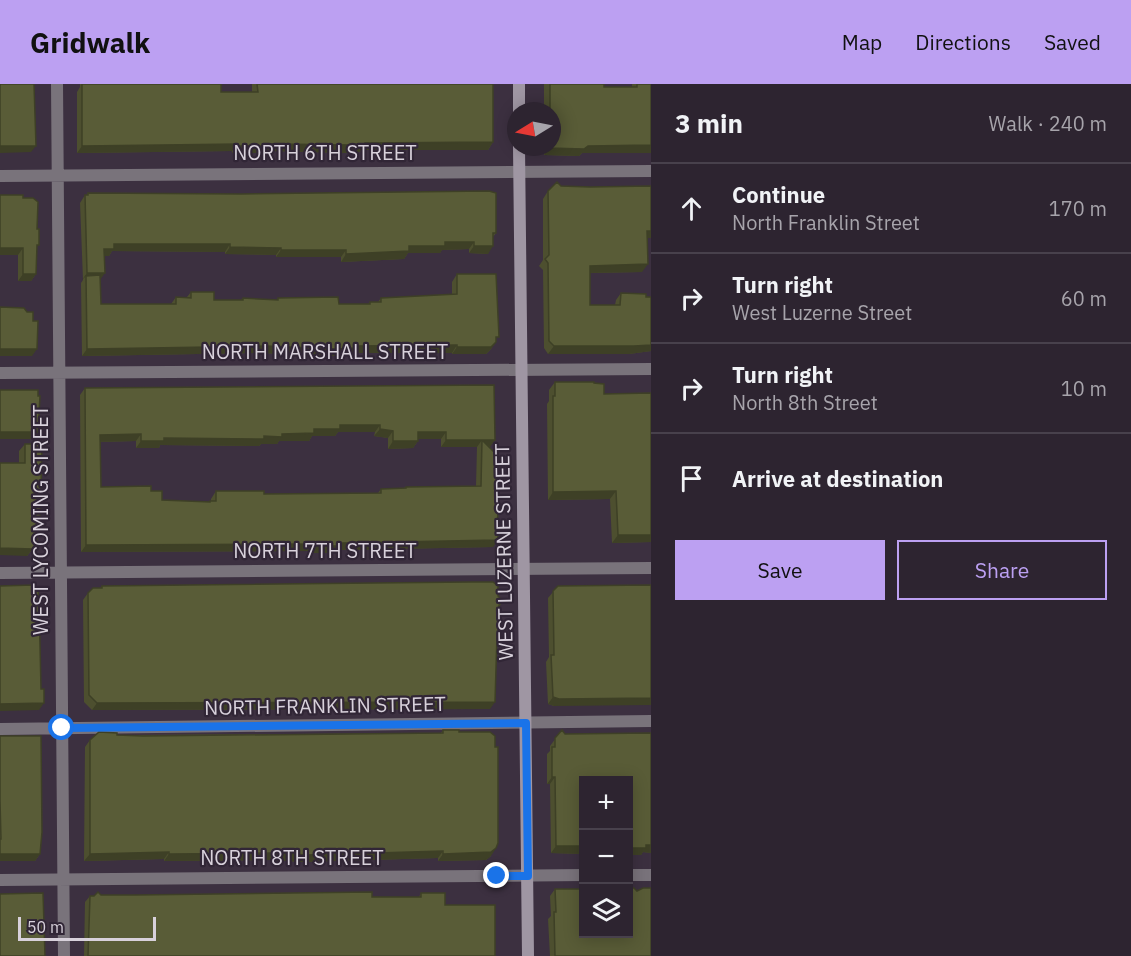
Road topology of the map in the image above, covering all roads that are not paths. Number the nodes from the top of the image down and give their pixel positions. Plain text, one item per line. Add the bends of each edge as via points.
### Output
1 (57, 84) edge
2 (519, 84) edge
3 (519, 102) edge
4 (519, 156) edge
5 (651, 171) edge
6 (520, 172) junction
7 (57, 175) junction
8 (0, 176) edge
9 (651, 369) edge
10 (522, 370) junction
11 (0, 373) edge
12 (59, 373) junction
13 (651, 568) edge
14 (524, 569) junction
15 (0, 573) edge
16 (60, 573) junction
17 (651, 722) edge
18 (526, 723) junction
19 (62, 728) junction
20 (0, 729) edge
21 (579, 875) edge
22 (633, 875) edge
23 (651, 875) edge
24 (528, 876) junction
25 (63, 879) junction
26 (0, 880) edge
27 (527, 953) edge
28 (64, 956) edge

1 - 7 street, WEST LYCOMING STREET
2 - 3 street
4 - 6 street, WEST LUZERNE STREET
5 - 6 street, NORTH 6TH STREET
6 - 7 street, NORTH 6TH STREET
6 - 10 street, WEST LUZERNE STREET
7 - 8 street, NORTH 6TH STREET
7 - 12 street, WEST LYCOMING STREET
9 - 10 street, NORTH MARSHALL STREET
10 - 12 street, NORTH MARSHALL STREET
10 - 14 street, WEST LUZERNE STREET
11 - 12 street, NORTH MARSHALL STREET
12 - 16 street, WEST LYCOMING STREET
13 - 14 street, NORTH 7TH STREET
14 - 16 street, NORTH 7TH STREET
14 - 18 street, WEST LUZERNE STREET
15 - 16 street, NORTH 7TH STREET
16 - 19 street, WEST LYCOMING STREET
17 - 18 street, NORTH FRANKLIN STREET
18 - 19 street, NORTH FRANKLIN STREET
18 - 24 street, WEST LUZERNE STREET
19 - 20 street, NORTH FRANKLIN STREET
19 - 25 street, WEST LYCOMING STREET
21 - 24 street, NORTH 8TH STREET
22 - 23 street
24 - 25 street, NORTH 8TH STREET
24 - 27 street, WEST LUZERNE STREET
25 - 26 street, NORTH 8TH STREET
25 - 28 street, WEST LYCOMING STREET

